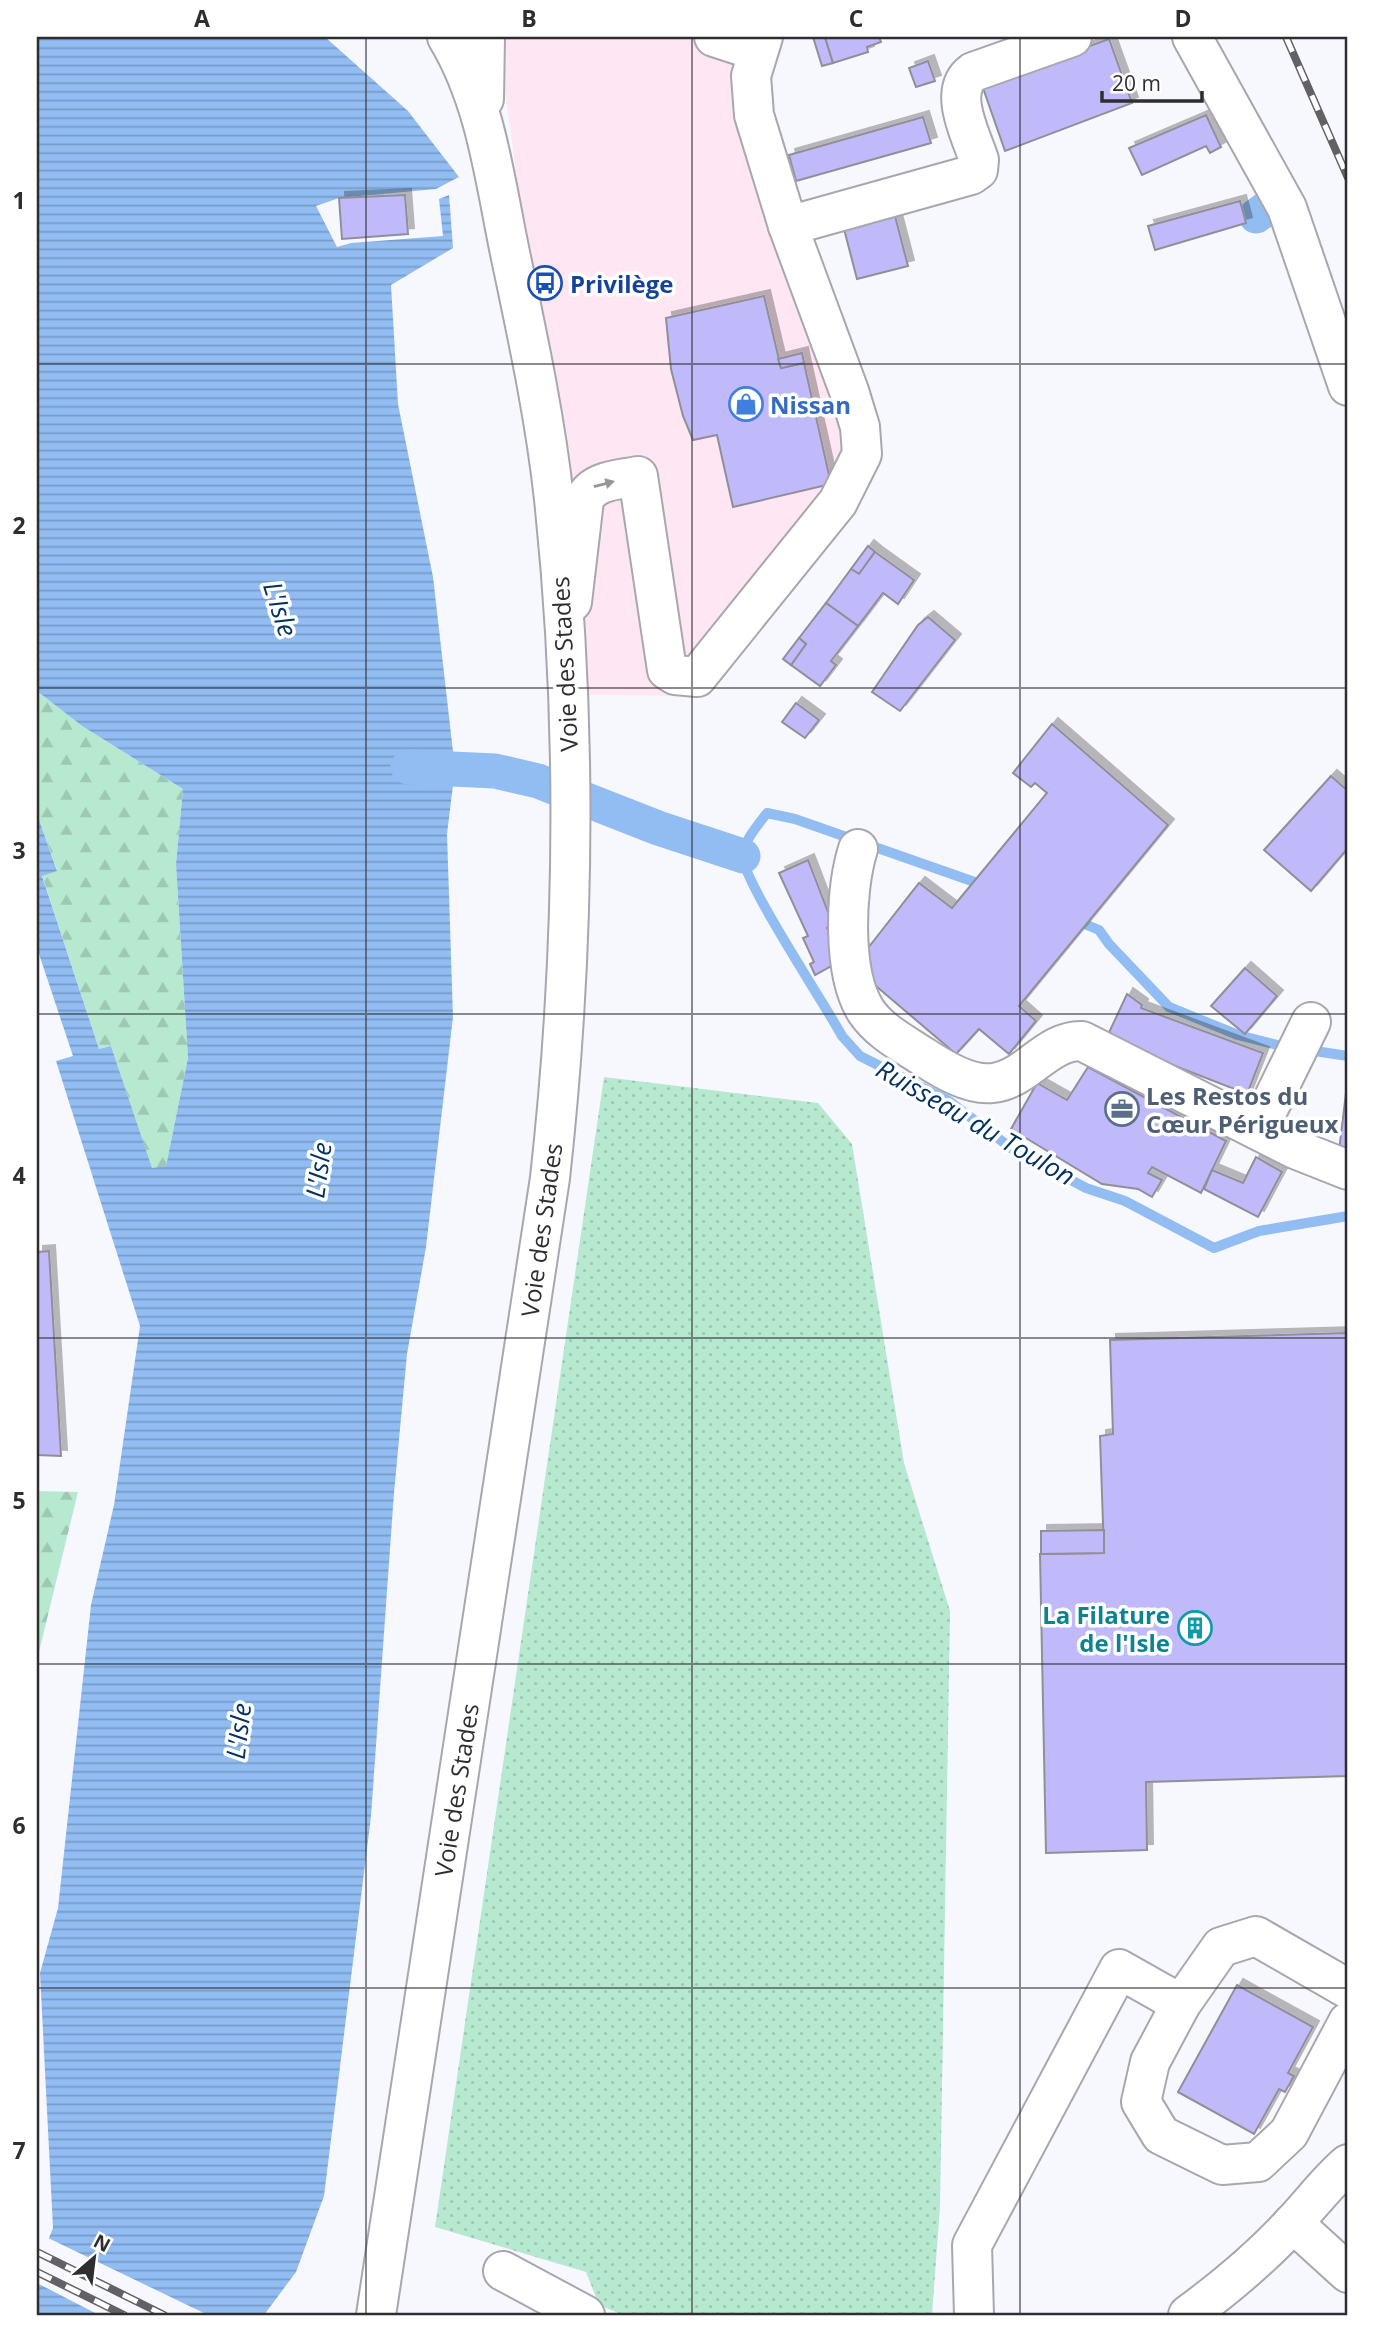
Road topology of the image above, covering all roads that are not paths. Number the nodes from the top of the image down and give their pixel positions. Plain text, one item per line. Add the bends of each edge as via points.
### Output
1 (447, 37) edge
2 (485, 37) edge
3 (714, 37) edge
4 (1072, 37) edge
5 (1192, 37) edge
6 (760, 44) edge
7 (486, 140) junction
8 (789, 226) junction
9 (1348, 386) edge
10 (565, 661) junction
11 (858, 849) dead end
12 (1308, 1026) dead end
13 (1258, 1130) junction
14 (1348, 1170) edge
15 (1348, 1989) edge
16 (1181, 2004) junction
17 (1348, 2022) edge
18 (1348, 2164) edge
19 (1293, 2223) junction
20 (503, 2271) dead end
21 (1348, 2273) edge
22 (376, 2315) edge
23 (585, 2315) edge
24 (974, 2315) edge
25 (1188, 2315) edge

1 - 7 main road, Voie des Stades via 472,91
2 - 7 main road, Voie des Stades
3 - 6 main road
4 - 8 main road via 965,78 960,96 979,160 978,170 971,175
5 - 9 main road via 1287,208
6 - 8 main road via 751,76 754,115
7 - 10 main road, Voie des Stades via 528,336 552,485
10 -> 8 main road via 583,500 594,486 638,476 667,670 686,678 697,677 838,502 862,454 860,427
10 - 22 main road, Voie des Stades via 571,829 565,1017 550,1178
11 - 13 main road via 850,914 851,974 867,1013 885,1031 933,1063 970,1081 990,1084 1008,1080 1069,1040 1082,1041
12 - 13 main road
13 - 14 main road
15 - 16 main road via 1256,1936 1221,1947
16 - 17 main road via 1150,2062 1141,2102 1161,2135 1222,2165 1258,2162 1289,2133
16 - 24 main road via 1119,1969 972,2245
18 - 19 main road
19 - 21 main road
19 - 25 main road via 1234,2281
20 - 23 main road

